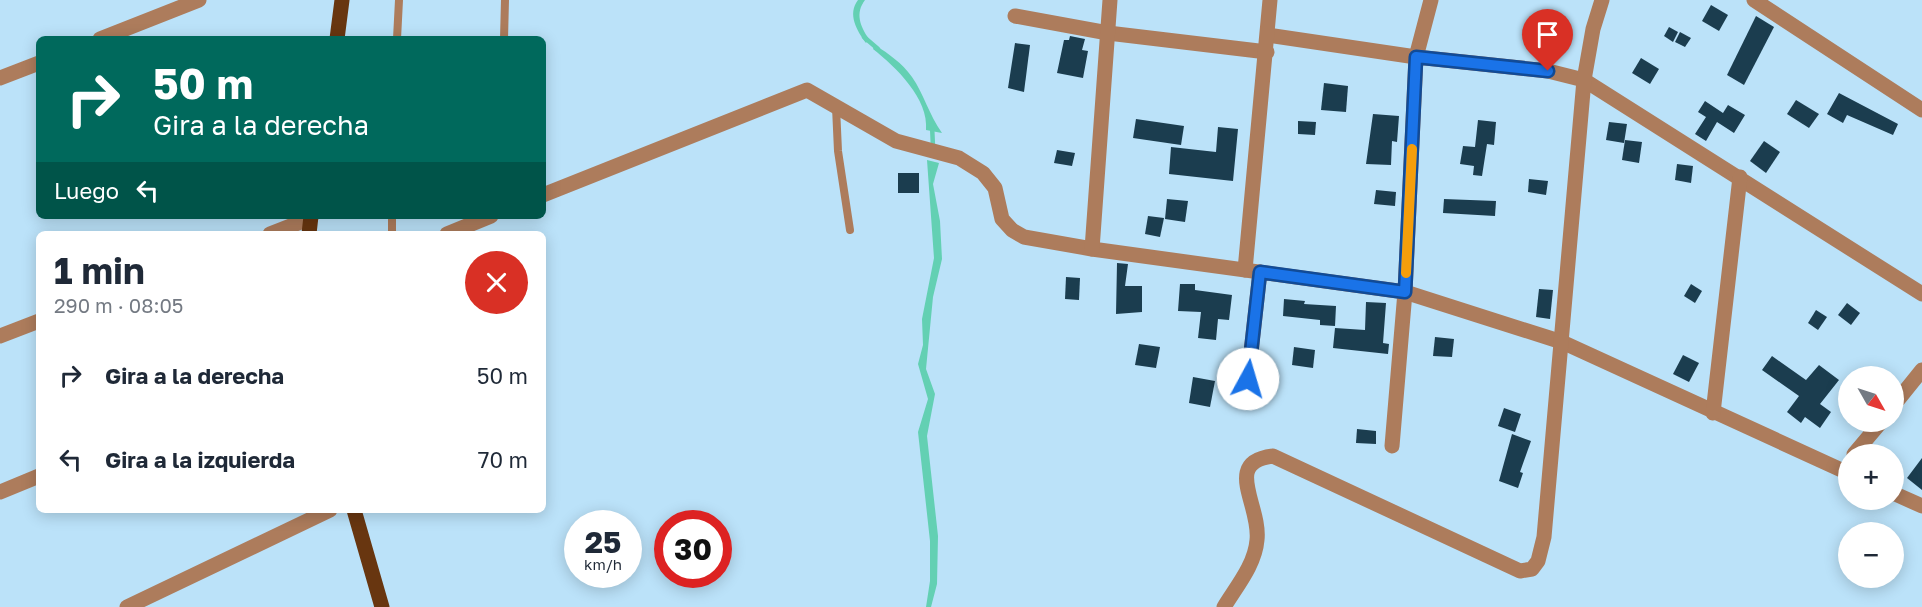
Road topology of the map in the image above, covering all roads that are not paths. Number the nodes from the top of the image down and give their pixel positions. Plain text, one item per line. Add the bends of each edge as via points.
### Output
1 (199, 0) edge
2 (342, 0) edge
3 (399, 0) edge
4 (505, 0) edge
5 (1110, 0) edge
6 (1270, 0) edge
7 (1431, 0) edge
8 (1602, 0) edge
9 (1754, 0) edge
10 (1015, 16) dead end
11 (1108, 33) junction
12 (1269, 35) junction
13 (108, 36) edge
14 (337, 36) edge
15 (397, 36) edge
16 (504, 36) edge
17 (1267, 52) junction
18 (1416, 57) junction
19 (36, 64) edge
20 (0, 78) edge
21 (1584, 80) junction
22 (836, 106) junction
23 (1922, 110) edge
24 (1740, 177) junction
25 (546, 194) edge
26 (484, 219) edge
27 (311, 223) edge
28 (850, 230) dead end
29 (281, 231) edge
30 (454, 231) edge
31 (1092, 249) junction
32 (1252, 271) junction
33 (1405, 292) junction
34 (1922, 294) edge
35 (36, 322) edge
36 (0, 336) edge
37 (1562, 342) junction
38 (1922, 370) edge
39 (1248, 379) dead end
40 (1904, 392) edge
41 (1713, 413) junction
42 (1873, 432) edge
43 (1862, 444) edge
44 (1392, 446) dead end
45 (1838, 465) edge
46 (36, 477) edge
47 (0, 492) edge
48 (1904, 498) edge
49 (1922, 506) edge
50 (324, 513) edge
51 (355, 513) edge
52 (127, 607) edge
53 (382, 607) edge
54 (1224, 607) edge

1 - 13 street
2 - 14 main road
3 - 15 lane
4 - 16 lane
5 - 11 street
6 - 12 street
7 - 18 street
8 - 21 street
9 - 23 street
10 - 11 street
11 - 17 street
11 - 31 street
12 - 17 street
12 - 18 street
17 - 32 street
18 - 21 street via 1548,71
18 - 33 street
19 - 20 street
21 - 24 street
21 - 37 street
22 - 25 street via 807,90
22 - 28 lane via 838,151
22 - 31 street via 896,141 953,156 983,173 995,188 1002,219 1024,237
24 - 34 street
24 - 41 street
26 - 30 street
27 - 29 street
31 - 32 street
32 - 33 street
32 - 39 street
33 - 37 street
33 - 44 street
35 - 36 street
37 - 41 street
37 - 54 street via 1544,537 1532,569 1520,571 1273,456 1256,458 1245,473 1257,521 1257,541 1252,561
38 - 40 street
41 - 45 street
42 - 43 street
46 - 47 street
48 - 49 street
50 - 52 street
51 - 53 main road

